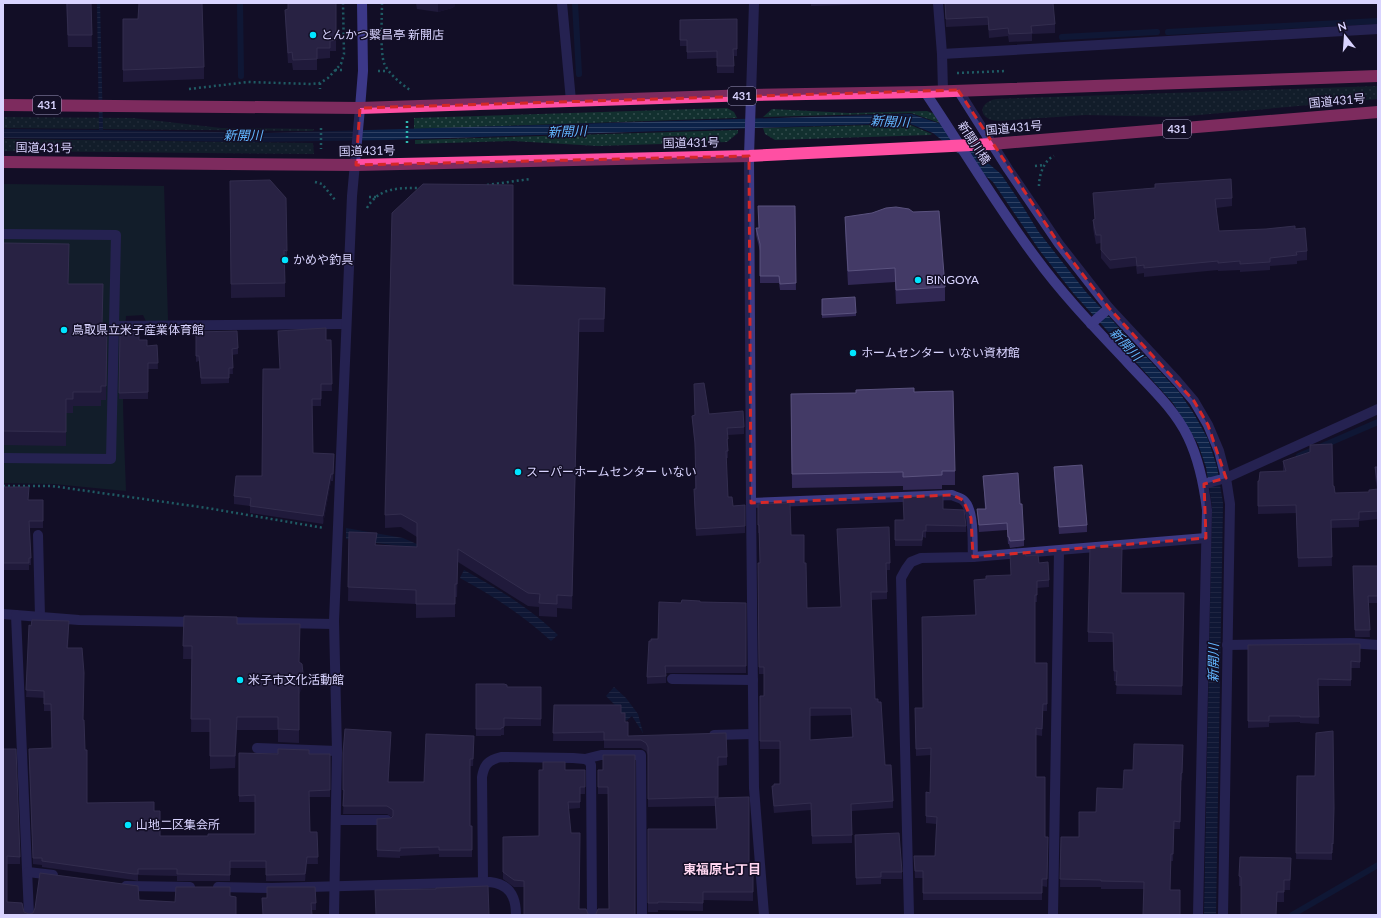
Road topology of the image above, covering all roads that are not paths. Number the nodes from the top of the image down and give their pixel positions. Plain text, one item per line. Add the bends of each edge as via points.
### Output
1 (362, 3) edge
2 (562, 3) edge
3 (754, 3) edge
4 (938, 3) edge
5 (1378, 29) edge
6 (942, 54) junction
7 (1378, 76) edge
8 (958, 90) junction
9 (943, 91) junction
10 (925, 92) junction
11 (752, 99) junction
12 (571, 101) junction
13 (3, 105) edge
14 (1378, 112) edge
15 (359, 114) junction
16 (992, 144) junction
17 (959, 146) junction
18 (750, 153) junction
19 (3, 162) edge
20 (356, 165) junction
21 (3, 234) edge
22 (1108, 309) junction
23 (1093, 322) junction
24 (346, 324) junction
25 (114, 326) junction
26 (1378, 409) edge
27 (3, 458) edge
28 (1224, 479) junction
29 (1206, 484) junction
30 (751, 503) junction
31 (38, 536) dead end
32 (1206, 538) junction
33 (1059, 551) junction
34 (973, 557) junction
35 (3, 614) edge
36 (16, 615) junction
37 (40, 617) junction
38 (334, 624) junction
39 (1227, 645) junction
40 (1378, 645) edge
41 (672, 679) dead end
42 (753, 680) junction
43 (753, 734) junction
44 (702, 735) edge
45 (257, 748) dead end
46 (337, 751) junction
47 (585, 760) junction
48 (336, 820) junction
49 (387, 820) edge
50 (28, 872) junction
51 (66, 877) edge
52 (483, 882) junction
53 (118, 885) edge
54 (335, 886) junction
55 (29, 915) edge
56 (334, 915) edge
57 (516, 915) edge
58 (592, 915) edge
59 (642, 915) edge
60 (764, 915) edge
61 (909, 915) edge
62 (1053, 915) edge
63 (1198, 915) edge
64 (1223, 915) edge

1 - 15 street via 363,71
2 - 12 street
3 - 11 street
4 - 6 street
5 - 6 street
6 - 9 street
7 - 8 highway, 国道431号 / 431
8 - 9 highway, 国道431号 / 431
8 - 16 street
9 - 10 highway, 国道431号 / 431
10 - 11 highway, 国道431号 / 431
10 - 17 street, 新開川橋
11 - 12 highway, 国道431号 / 431
11 - 18 street
12 - 15 highway, 国道431号 / 431
13 - 15 highway, 国道431号 / 431
14 - 16 highway, 国道431号 / 431
15 - 20 street
16 - 17 highway, 国道431号 / 431
16 - 22 street via 1059,244
17 - 18 highway, 国道431号 / 431
17 - 23 street, 新開川橋 via 1036,258
18 - 20 highway, 国道431号 / 431
18 - 30 street
19 - 20 highway, 国道431号 / 431
20 - 24 street via 352,196
21 - 25 street via 116,235
22 - 23 street
22 - 28 street via 1194,401 1219,451
23 - 29 street, 新開川橋 via 1175,416 1188,436
24 - 25 street
24 - 38 street
25 - 27 street via 111,459
26 - 28 street
28 - 29 street
28 - 39 street via 1230,504
29 - 32 street, 新開川橋
30 - 34 street via 952,495 969,506
30 - 42 street
31 - 37 street
32 - 33 street
32 - 63 street, 新開川橋
33 - 34 street
33 - 62 street
34 - 61 street via 921,558 911,562 902,578
35 - 36 street
36 - 37 street
36 - 50 street
37 - 38 street via 79,620
38 - 46 street
39 - 40 street
39 - 64 street
41 - 42 street
42 - 43 street
43 - 44 street
43 - 60 street via 754,788
45 - 46 street
46 - 48 street
47 - 52 street via 501,757 486,764 482,778
47 - 58 street via 591,765
47 - 59 street via 601,755 641,755
48 - 49 street
48 - 54 street
50 - 51 street
50 - 55 street
52 - 54 street
52 - 57 street via 505,886 512,895
53 - 54 street via 272,888
54 - 56 street

